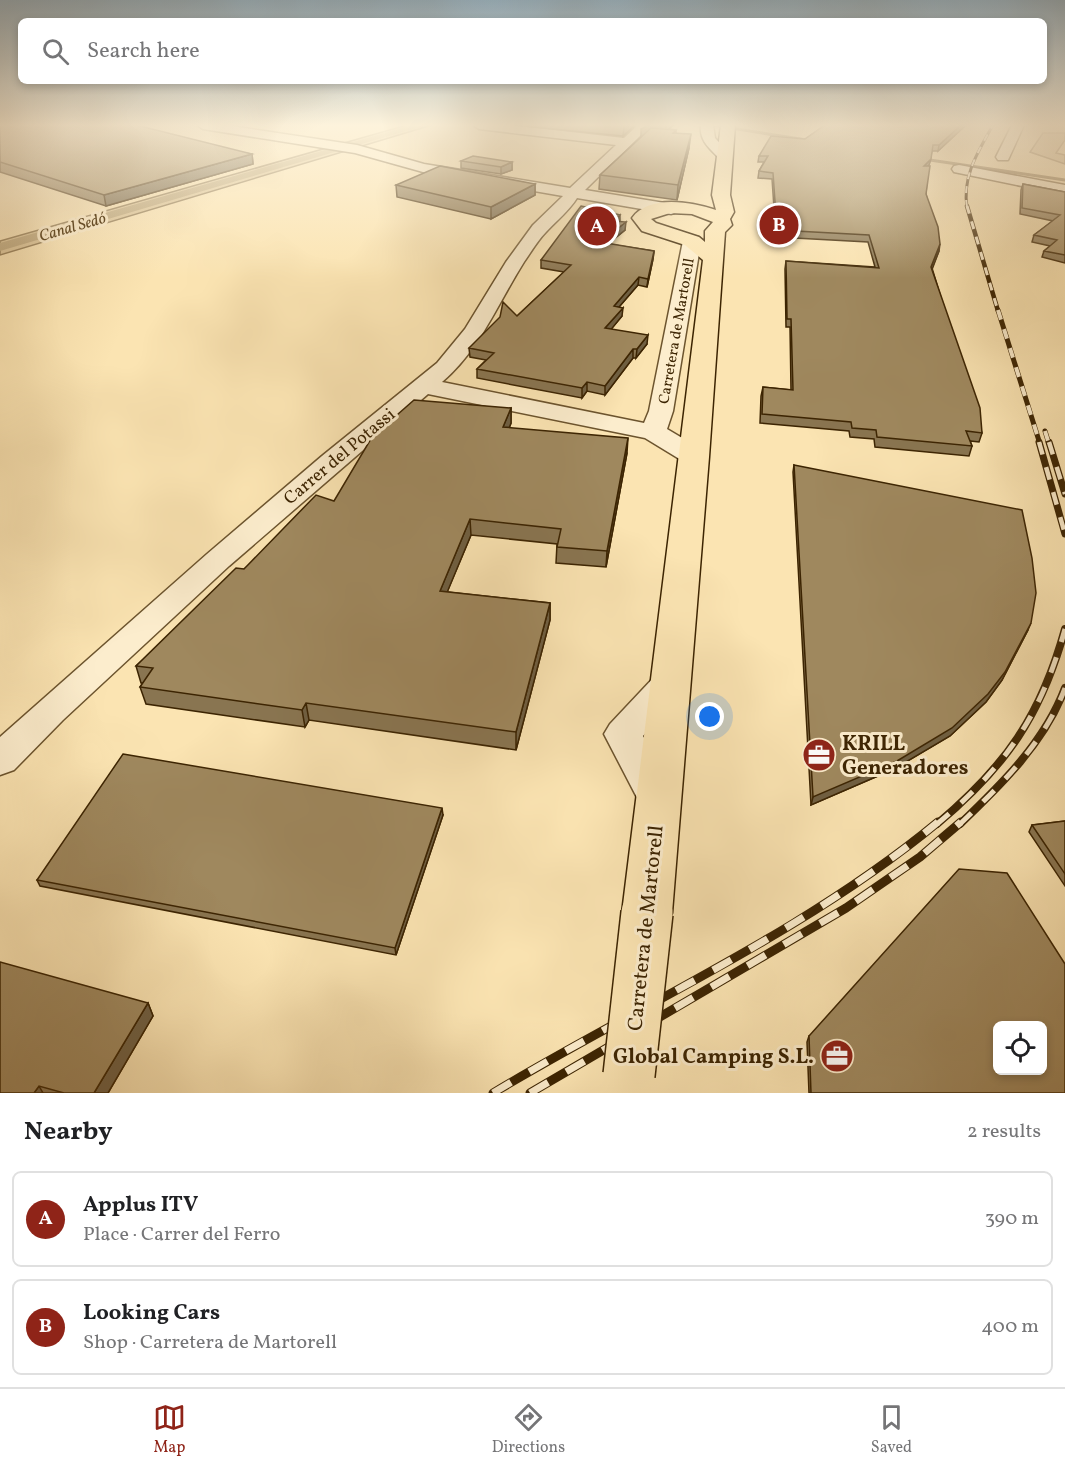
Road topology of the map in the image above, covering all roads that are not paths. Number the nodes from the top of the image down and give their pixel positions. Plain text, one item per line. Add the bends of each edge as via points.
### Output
1 (471, 176) edge
2 (589, 176) edge
3 (722, 176) edge
4 (994, 176) edge
5 (1065, 190) edge
6 (573, 193) junction
7 (721, 195) junction
8 (617, 200) junction
9 (676, 209) junction
10 (644, 215) junction
11 (718, 225) junction
12 (683, 238) junction
13 (714, 259) junction
14 (424, 386) junction
15 (702, 390) junction
16 (655, 426) junction
17 (695, 457) junction
18 (0, 760) edge
19 (628, 1088) edge

1 - 6 street
2 - 6 street, Carrer del Potassi
3 - 7 main road, Carretera de Martorell
4 - 5 street
6 - 8 street
6 - 14 street, Carrer del Potassi via 515,262 474,332 445,368
7 - 9 main road via 709,203
7 - 11 main road, Carretera de Martorell via 725,212
8 - 9 street
8 - 10 street
9 - 10 main road
9 - 11 main road via 705,212
10 - 12 main road, Carretera de Martorell via 641,220 645,225
11 - 12 main road, Carretera de Martorell
11 - 13 main road, Carretera de Martorell
12 - 13 main road, Carretera de Martorell
12 - 16 street, Carretera de Martorell
13 - 15 main road, Carretera de Martorell
14 - 16 street
14 - 18 street, Carrer del Potassi via 218,560
15 - 16 street, Carretera de Martorell
15 - 17 main road, Carretera de Martorell
16 - 17 street
17 - 19 main road, Carretera de Martorell, bridge

